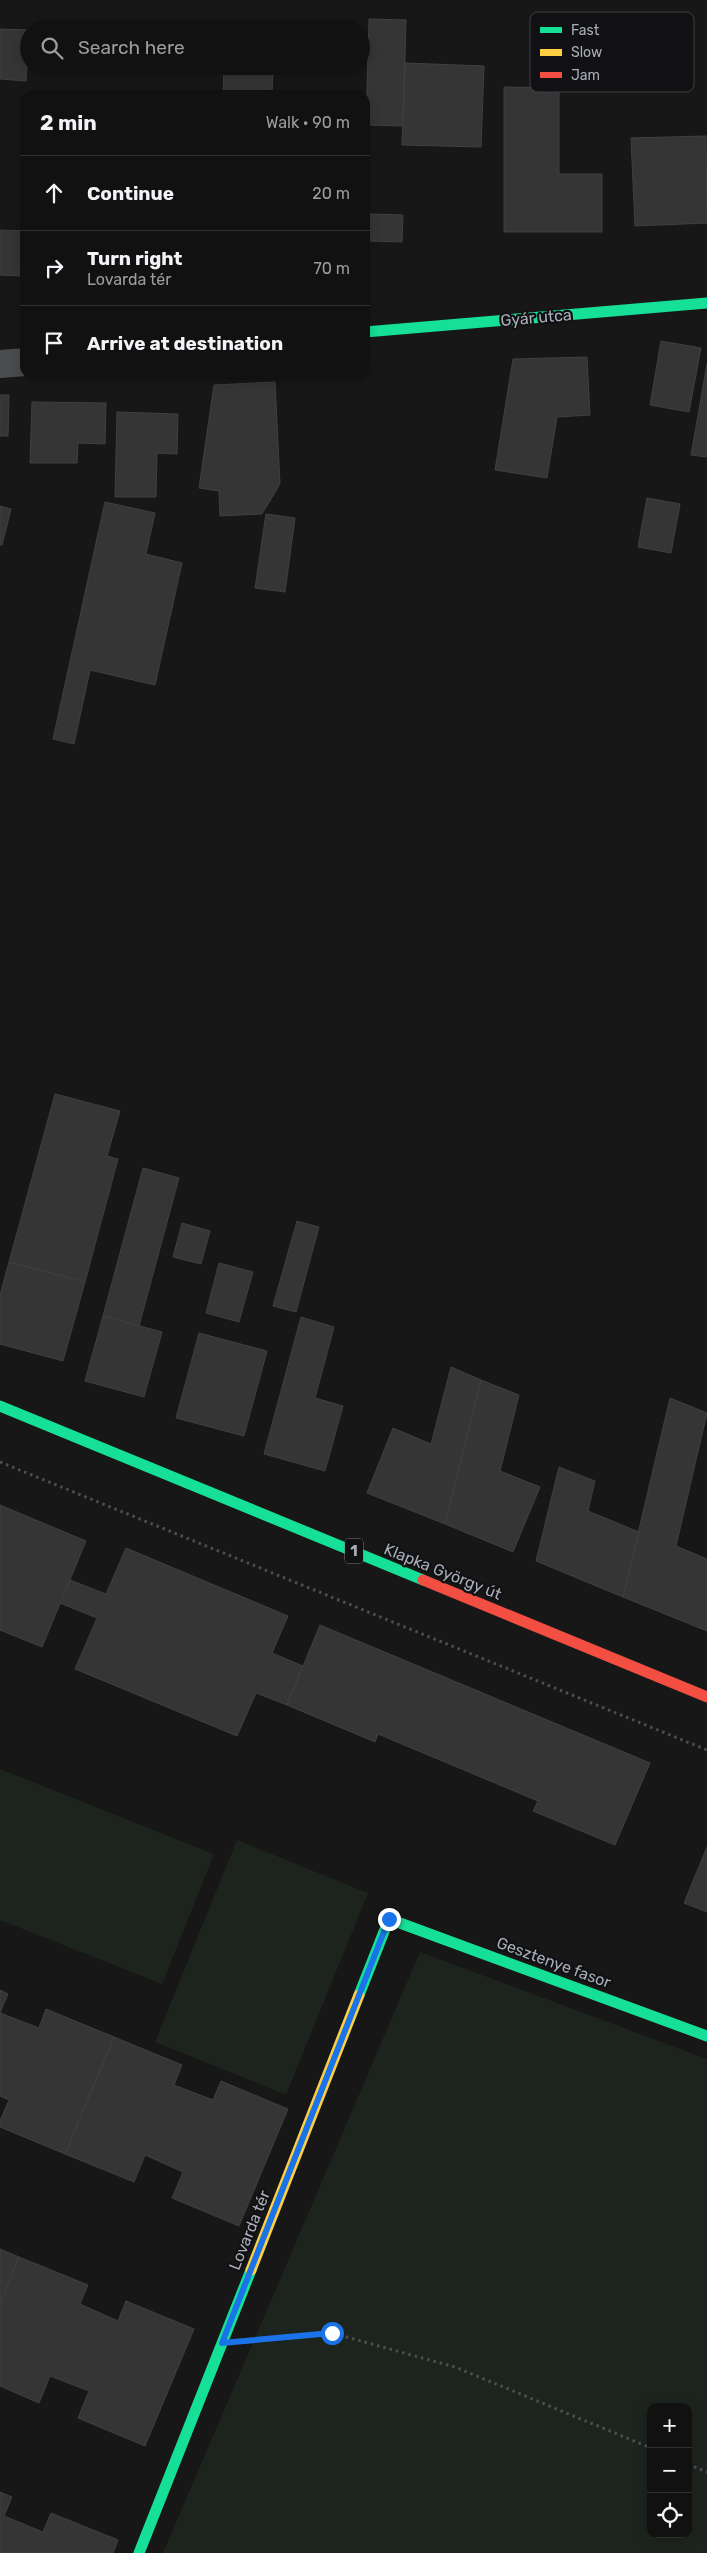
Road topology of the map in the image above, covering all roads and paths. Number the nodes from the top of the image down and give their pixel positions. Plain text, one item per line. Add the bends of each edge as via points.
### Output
1 (707, 303) edge
2 (370, 332) edge
3 (20, 362) edge
4 (0, 364) edge
5 (0, 1406) edge
6 (0, 1462) edge
7 (707, 1697) edge
8 (707, 1750) edge
9 (389, 1919) joint
10 (707, 2036) edge
11 (222, 2343) junction
12 (647, 2446) edge
13 (692, 2466) edge
14 (707, 2472) edge
15 (139, 2553) edge

1 - 2 street, Gyár utca
3 - 4 street
5 - 7 street, Klapka György út / 1
6 - 8 path
9 - 10 street, Gesztenye fasor
9 - 11 street, Lovarda tér
11 - 12 path via 332,2333 455,2367
11 - 15 street, Lovarda tér
13 - 14 path

